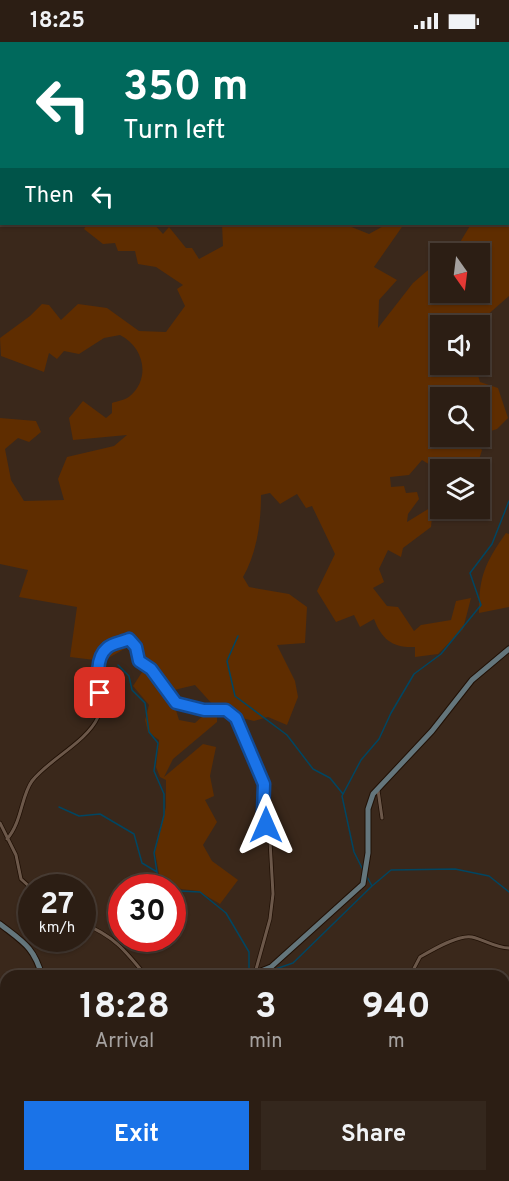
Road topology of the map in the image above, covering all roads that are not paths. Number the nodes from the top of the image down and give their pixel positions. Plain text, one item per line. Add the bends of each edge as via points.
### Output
1 (509, 649) edge
2 (377, 789) junction
3 (382, 818) dead end
4 (0, 823) edge
5 (7, 839) junction
6 (20, 874) edge
7 (0, 924) edge
8 (96, 929) edge
9 (509, 948) edge
10 (40, 970) edge
11 (141, 970) edge
12 (251, 970) edge
13 (262, 970) edge
14 (413, 970) edge

1 - 2 street via 472,680 432,731
2 - 3 street
2 - 13 street via 368,809 363,884 271,967
4 - 5 street
5 - 6 street
5 - 12 street via 14,831 34,779 98,718 100,657 105,648 129,639 136,647 139,661 151,669 176,703 204,710 226,710 236,718 264,784 263,813 270,841 273,894 270,919
7 - 10 street via 31,948
8 - 11 street via 124,948
9 - 14 street via 464,936 420,957

